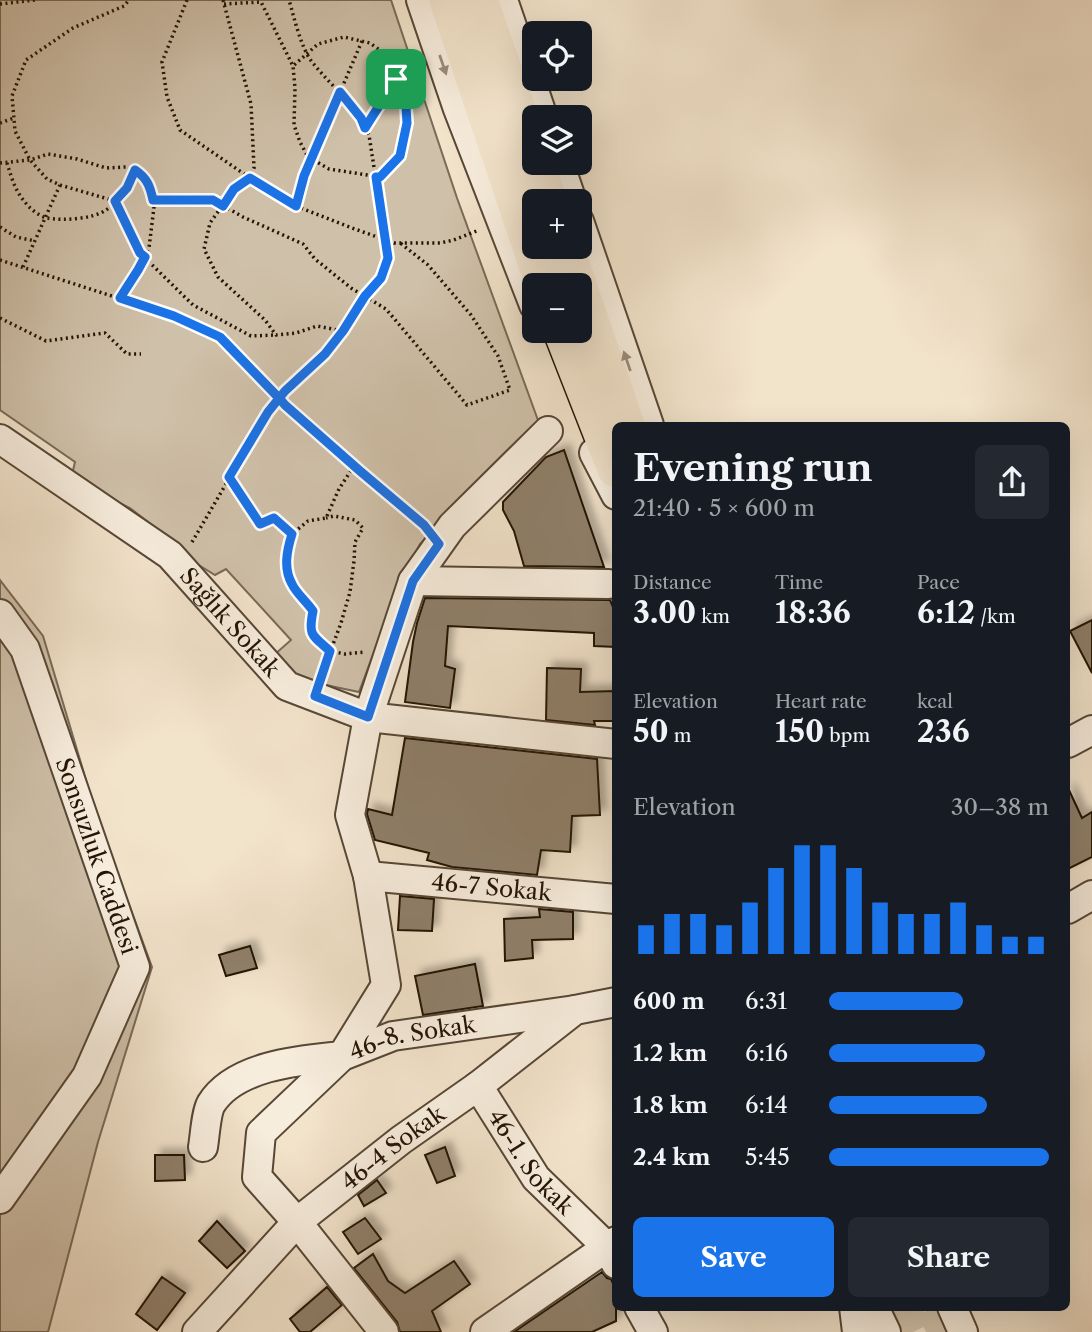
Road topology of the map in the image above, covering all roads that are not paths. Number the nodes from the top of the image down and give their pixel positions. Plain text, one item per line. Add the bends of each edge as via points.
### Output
1 (421, 0) edge
2 (448, 0) edge
3 (479, 0) edge
4 (503, 0) edge
5 (539, 105) edge
6 (522, 123) edge
7 (592, 259) edge
8 (540, 273) edge
9 (522, 274) edge
10 (592, 325) edge
11 (549, 343) edge
12 (567, 343) edge
13 (625, 422) edge
14 (648, 422) edge
15 (548, 431) dead end
16 (0, 439) edge
17 (612, 459) edge
18 (612, 487) edge
19 (413, 581) junction
20 (608, 584) dead end
21 (0, 614) edge
22 (368, 717) junction
23 (1092, 730) edge
24 (1070, 742) edge
25 (612, 744) edge
26 (368, 876) junction
27 (1092, 895) edge
28 (612, 899) edge
29 (1070, 908) edge
30 (612, 1003) edge
31 (575, 1010) junction
32 (342, 1056) junction
33 (478, 1086) junction
34 (203, 1147) dead end
35 (0, 1199) edge
36 (297, 1222) junction
37 (612, 1250) edge
38 (612, 1252) edge
39 (641, 1311) edge
40 (855, 1311) edge
41 (876, 1311) edge
42 (954, 1311) edge
43 (197, 1332) edge
44 (384, 1332) edge
45 (485, 1332) edge
46 (653, 1332) edge
47 (857, 1332) edge
48 (886, 1332) edge
49 (963, 1332) edge

1 -> 9 street
2 - 8 main road
3 - 6 main road
4 - 5 street
14 -> 7 street
10 - 13 main road
11 - 18 street via 583,433
12 - 17 main road
15 - 19 street via 452,526
16 - 22 street, Sağlık Sokak via 170,555 287,686
19 - 20 street
19 - 22 street
21 - 35 street, Sonsuzluk Caddesi via 25,649 135,967 87,1076
22 - 25 street, Sağlık Sokak
22 - 26 street via 350,815
23 - 24 street
26 - 28 street, 46-7 Sokak
26 - 32 street via 387,985
27 - 29 street
30 - 31 street, 46-4 Sokak
31 - 32 street, 46-8. Sokak via 393,1037
31 - 33 street, 46-4 Sokak
32 - 34 street via 292,1061 252,1073 224,1089 210,1105
32 - 36 street, 46-8. Sokak via 261,1133 257,1177
33 - 36 street, 46-4 Sokak
33 - 37 street, 46-1. Sokak via 536,1178
36 - 43 street, 46-4 Sokak
36 - 44 street, 46-8. Sokak
38 - 45 street
39 - 46 street
40 - 47 street
41 - 48 street
42 - 49 street

